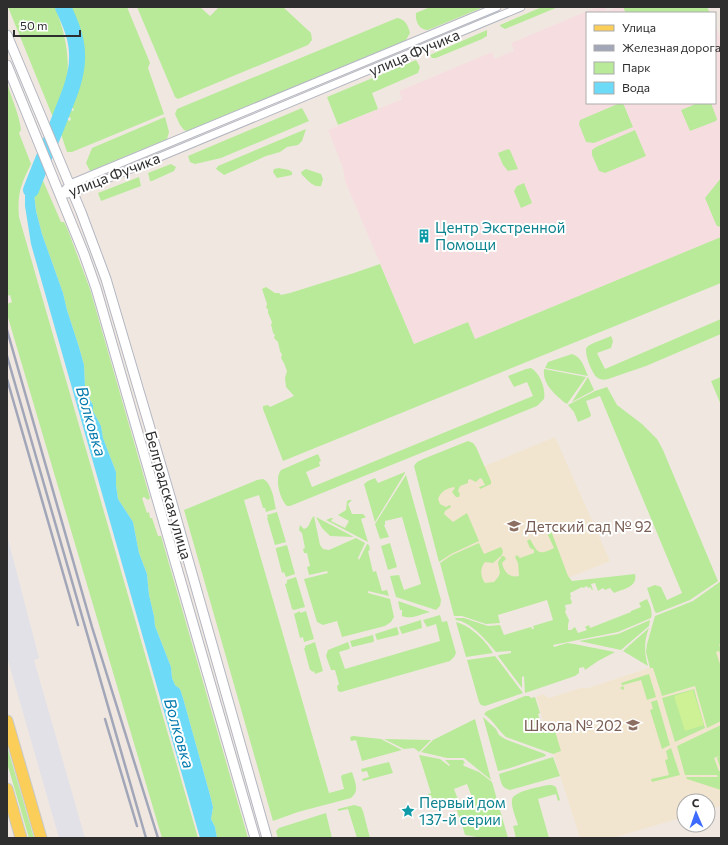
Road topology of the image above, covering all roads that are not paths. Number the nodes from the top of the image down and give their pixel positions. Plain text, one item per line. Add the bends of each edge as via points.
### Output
1 (497, 7) edge
2 (521, 7) edge
3 (7, 35) edge
4 (7, 64) edge
5 (71, 189) junction
6 (60, 195) junction
7 (7, 721) edge
8 (7, 789) edge
9 (21, 838) edge
10 (41, 838) edge
11 (255, 838) edge
12 (267, 838) edge

1 - 5 street, улица Фучика
2 - 5 street, улица Фучика
3 - 5 street, Белградская улица
4 - 6 street, Белградская улица
5 - 6 street, улица Фучика
5 - 12 street, Белградская улица via 116,312
6 - 11 street, Белградская улица via 84,254 100,303
7 - 10 main road
8 - 9 main road

